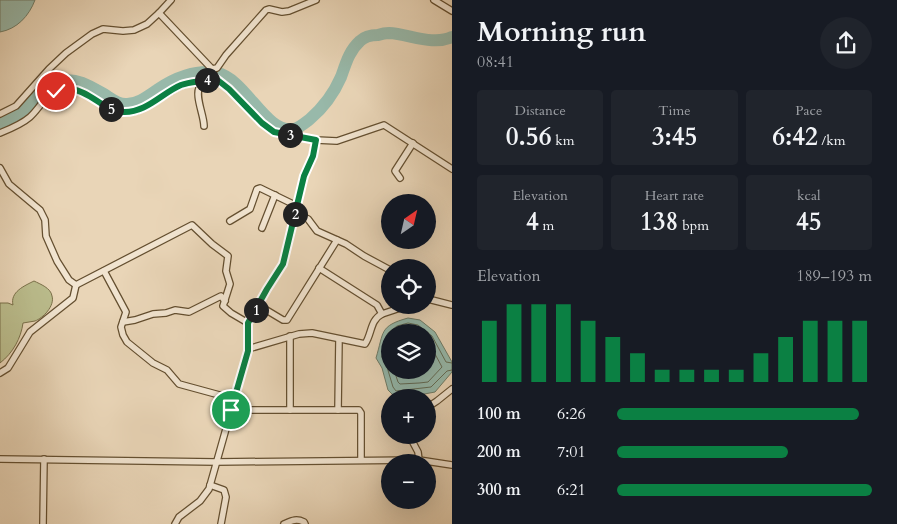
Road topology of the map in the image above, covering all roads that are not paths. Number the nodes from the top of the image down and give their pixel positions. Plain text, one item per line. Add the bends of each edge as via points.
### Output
1 (171, 0) edge
2 (316, 0) edge
3 (434, 0) edge
4 (452, 11) edge
5 (159, 13) junction
6 (212, 69) junction
7 (215, 78) junction
8 (206, 80) junction
9 (0, 114) edge
10 (204, 126) dead end
11 (0, 133) edge
12 (316, 140) junction
13 (413, 144) junction
14 (0, 168) edge
15 (452, 169) edge
16 (400, 178) dead end
17 (274, 195) junction
18 (297, 206) junction
19 (295, 214) junction
20 (230, 221) dead end
21 (262, 228) dead end
22 (337, 240) junction
23 (381, 265) edge
24 (319, 268) junction
25 (104, 271) junction
26 (76, 285) junction
27 (224, 301) junction
28 (436, 301) edge
29 (258, 305) junction
30 (452, 305) edge
31 (381, 312) edge
32 (382, 314) edge
33 (123, 322) junction
34 (248, 323) junction
35 (290, 336) junction
36 (339, 339) junction
37 (248, 349) junction
38 (0, 373) edge
39 (452, 389) edge
40 (234, 399) junction
41 (436, 402) edge
42 (231, 410) junction
43 (290, 410) junction
44 (338, 410) junction
45 (0, 458) edge
46 (44, 459) junction
47 (361, 460) junction
48 (381, 460) edge
49 (216, 462) junction
50 (436, 463) edge
51 (452, 465) edge
52 (210, 485) junction
53 (43, 524) edge
54 (175, 524) edge
55 (221, 524) edge
56 (284, 524) edge
57 (305, 524) edge

1 - 5 street
2 - 6 street via 289,11 266,10 217,68
3 - 4 street
5 - 6 street
5 - 9 street via 134,30 103,29 92,34 49,69 16,106
6 - 7 street
7 - 8 street
7 - 12 street via 274,132
8 - 10 street via 199,87 198,94
8 - 11 street via 181,85 134,112 110,108 70,88 56,91 30,118
12 - 13 street via 337,141 384,125
12 - 18 street
13 - 15 street
13 - 16 street via 395,171
14 - 26 street via 9,184 40,210 45,220 46,236 57,261
17 - 18 street
17 - 20 street via 257,189 250,209
17 - 21 street
18 - 19 street
19 - 22 street via 308,219 317,230
19 - 29 street via 283,264
22 - 23 street
22 - 24 street
24 - 29 street via 287,320
24 - 31 street via 377,305
25 - 26 street
25 - 27 street via 192,225 228,256 226,271 230,284
25 - 33 street via 126,312
26 - 38 street via 73,298 30,332 8,368
27 - 33 street via 221,296 190,312 175,310
27 - 34 street via 223,306
28 - 30 street
29 - 34 street
32 - 36 street via 376,317 365,344
33 - 40 street via 121,327 127,342 167,370 179,384
34 - 37 street
35 - 36 street via 312,333
35 - 37 street
35 - 43 street
36 - 44 street
37 - 40 street
39 - 41 street
40 - 42 street
42 - 43 street
42 - 49 street
43 - 44 street
44 - 47 street via 359,410 361,413
45 - 46 street
46 - 49 street
46 - 53 street
47 - 48 street
47 - 49 street
49 - 52 street
50 - 51 street
52 - 54 street via 200,501
52 - 55 street via 224,490 226,497
56 - 57 street via 299,519

